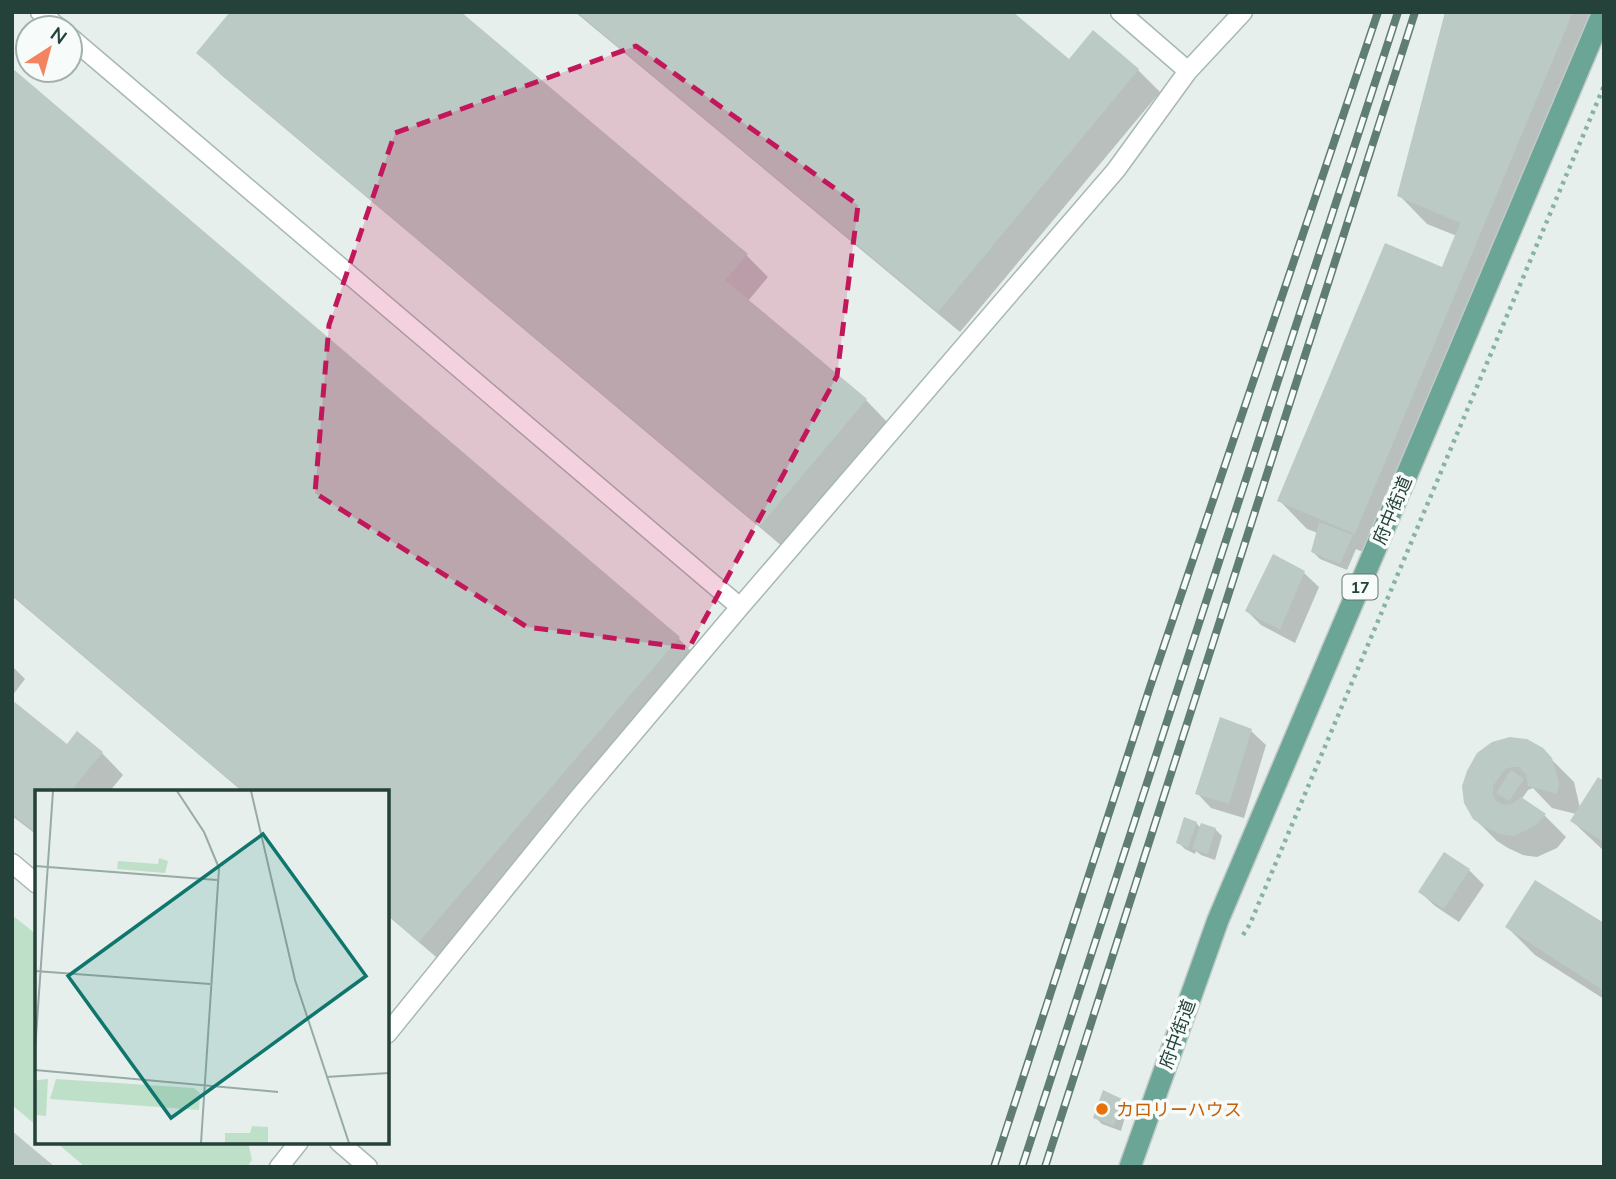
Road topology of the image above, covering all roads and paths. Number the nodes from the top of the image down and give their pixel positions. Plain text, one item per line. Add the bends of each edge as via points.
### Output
1 (1120, 12) edge
2 (1243, 12) edge
3 (1603, 12) edge
4 (84, 49) edge
5 (1188, 71) junction
6 (1604, 86) edge
7 (740, 607) junction
8 (12, 863) edge
9 (35, 882) edge
10 (1243, 936) dead end
11 (388, 1033) edge
12 (297, 1144) edge
13 (341, 1144) edge
14 (279, 1167) edge
15 (368, 1167) edge
16 (1130, 1167) edge

1 - 5 lane
2 - 5 lane
3 - 16 main road, 府中街道 / 17 via 1218,920
4 - 7 lane
5 - 7 lane via 1116,170
6 - 10 path
7 - 11 lane
8 - 9 lane
12 - 14 lane
13 - 15 lane

